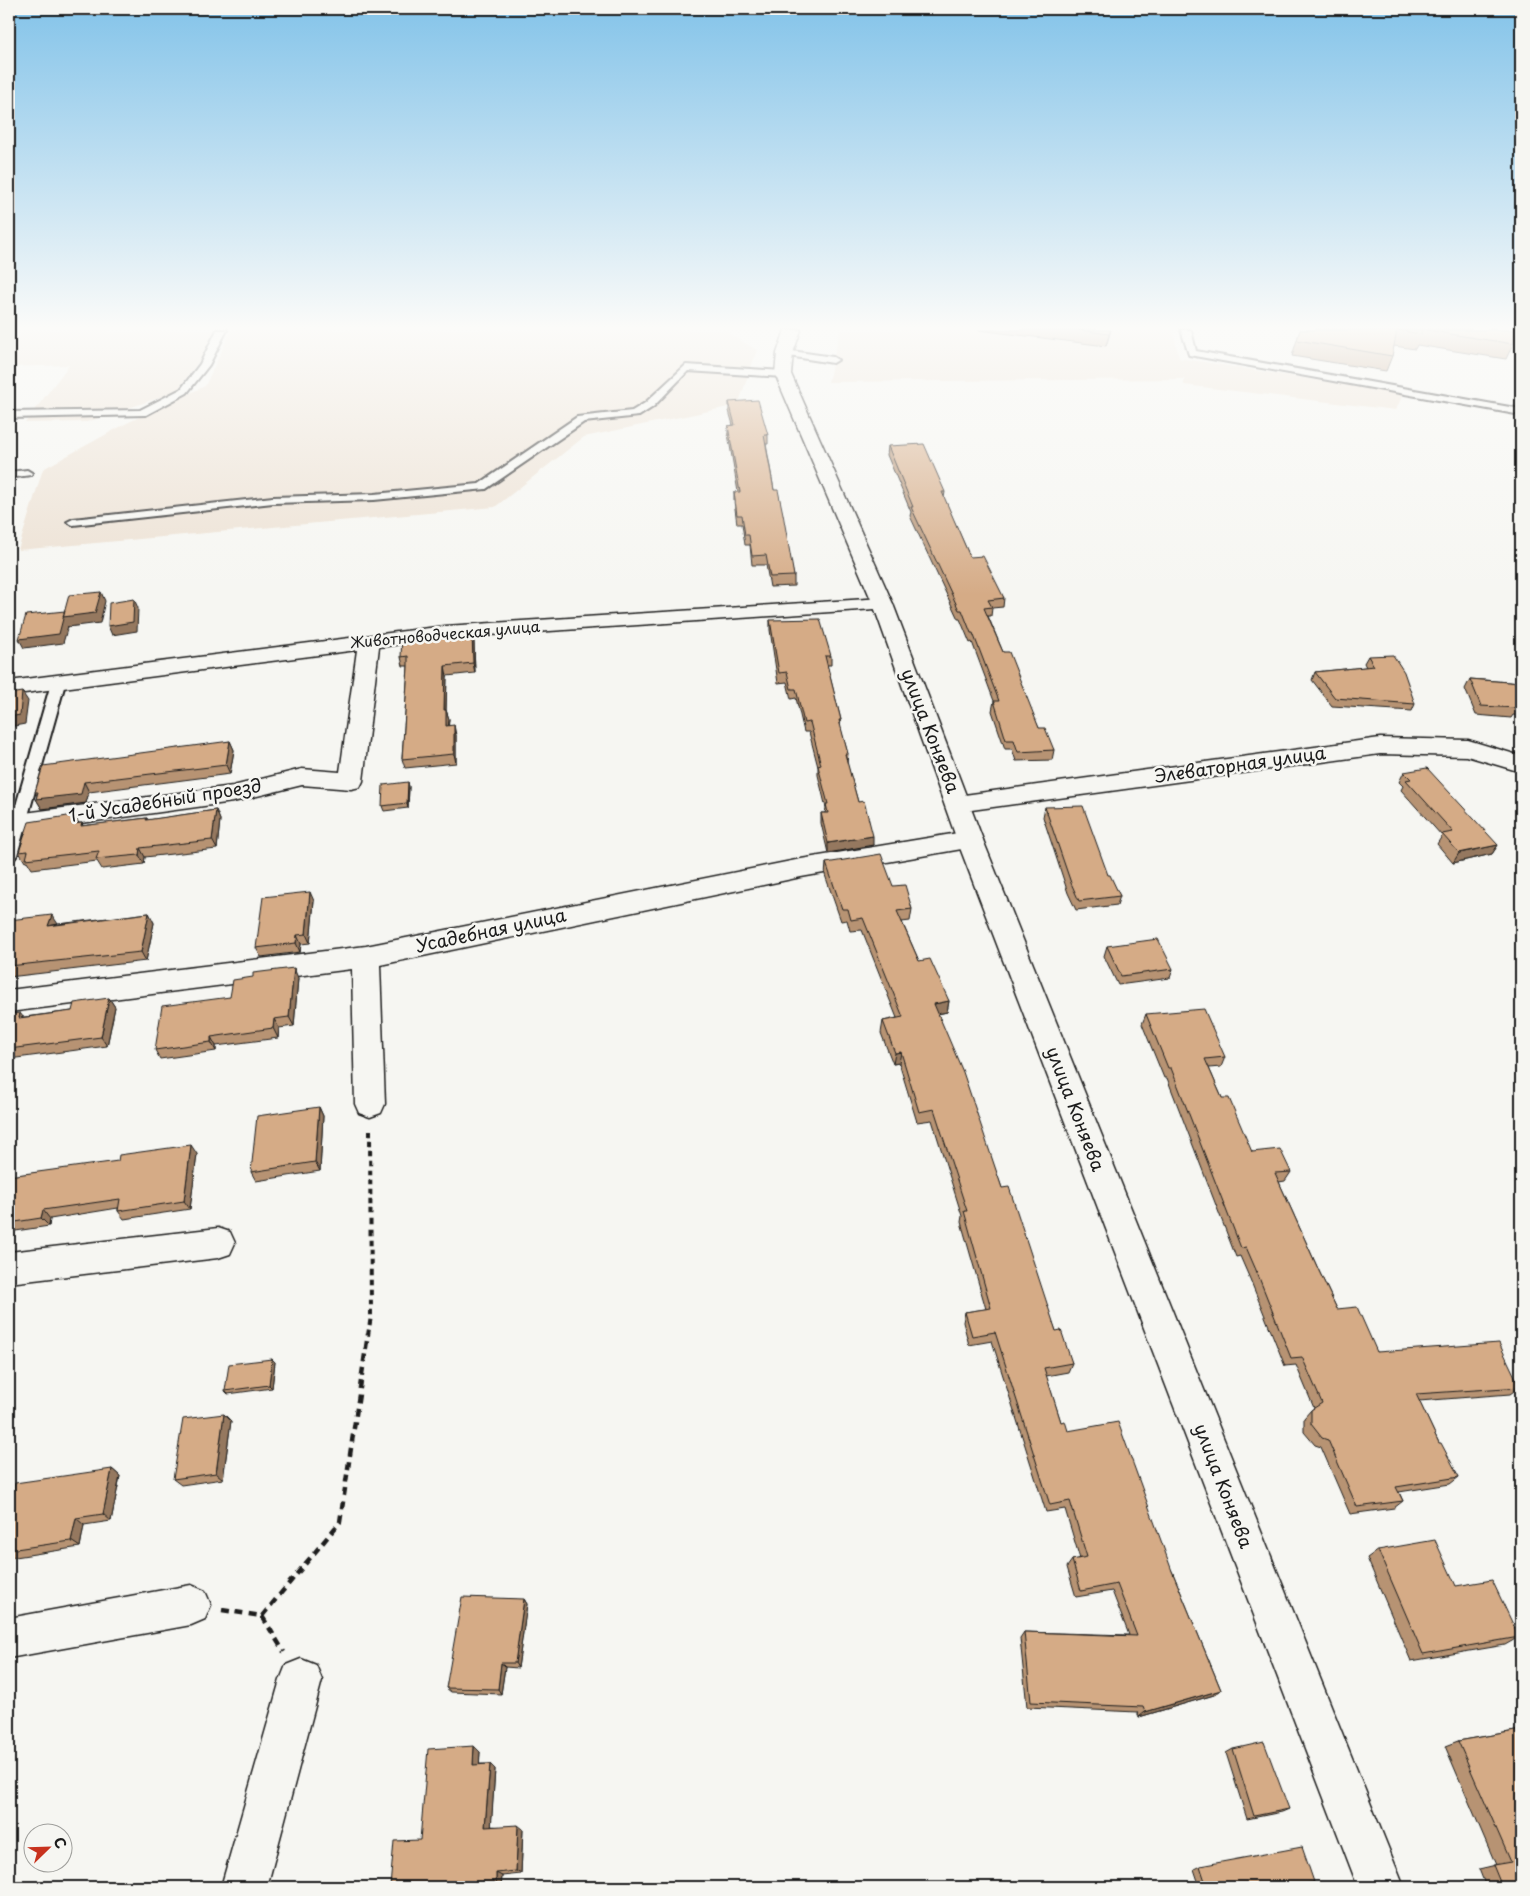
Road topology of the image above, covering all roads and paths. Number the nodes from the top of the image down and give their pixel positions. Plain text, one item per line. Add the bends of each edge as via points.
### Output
1 (587, 418) edge
2 (812, 418) edge
3 (27, 473) dead end
4 (9, 475) edge
5 (73, 522) dead end
6 (883, 604) junction
7 (368, 641) junction
8 (59, 680) junction
9 (9, 688) edge
10 (1521, 764) edge
11 (957, 804) junction
12 (14, 823) edge
13 (970, 840) junction
14 (9, 855) edge
15 (366, 957) junction
16 (9, 1002) edge
17 (370, 1104) joint
18 (218, 1243) dead end
19 (9, 1268) edge
20 (191, 1605) joint
21 (262, 1616) junction
22 (9, 1638) edge
23 (301, 1680) joint
24 (244, 1887) edge
25 (1381, 1887) edge

1 - 5 lane via 581,419 482,487 374,497 273,500
2 - 6 street, улица Коняева
3 - 4 lane
6 - 7 street, Животноводческая улица via 445,632
6 - 11 street, улица Коняева
7 - 8 street, Животноводческая улица
7 - 12 street, 1-й Усадебный проезд via 351,781 302,777 233,794
8 - 9 street, Животноводческая улица
8 - 12 lane
10 - 11 street, Элеваторная улица via 1468,748 1380,746
11 - 13 street, улица Коняева
12 - 14 lane
13 - 15 street, Усадебная улица via 801,868
13 - 25 street, улица Коняева
15 - 16 street, Усадебная улица
15 - 17 street
17 - 21 path via 371,1316 340,1522
18 - 19 street
20 - 21 path
20 - 22 street
21 - 23 path
23 - 24 street

